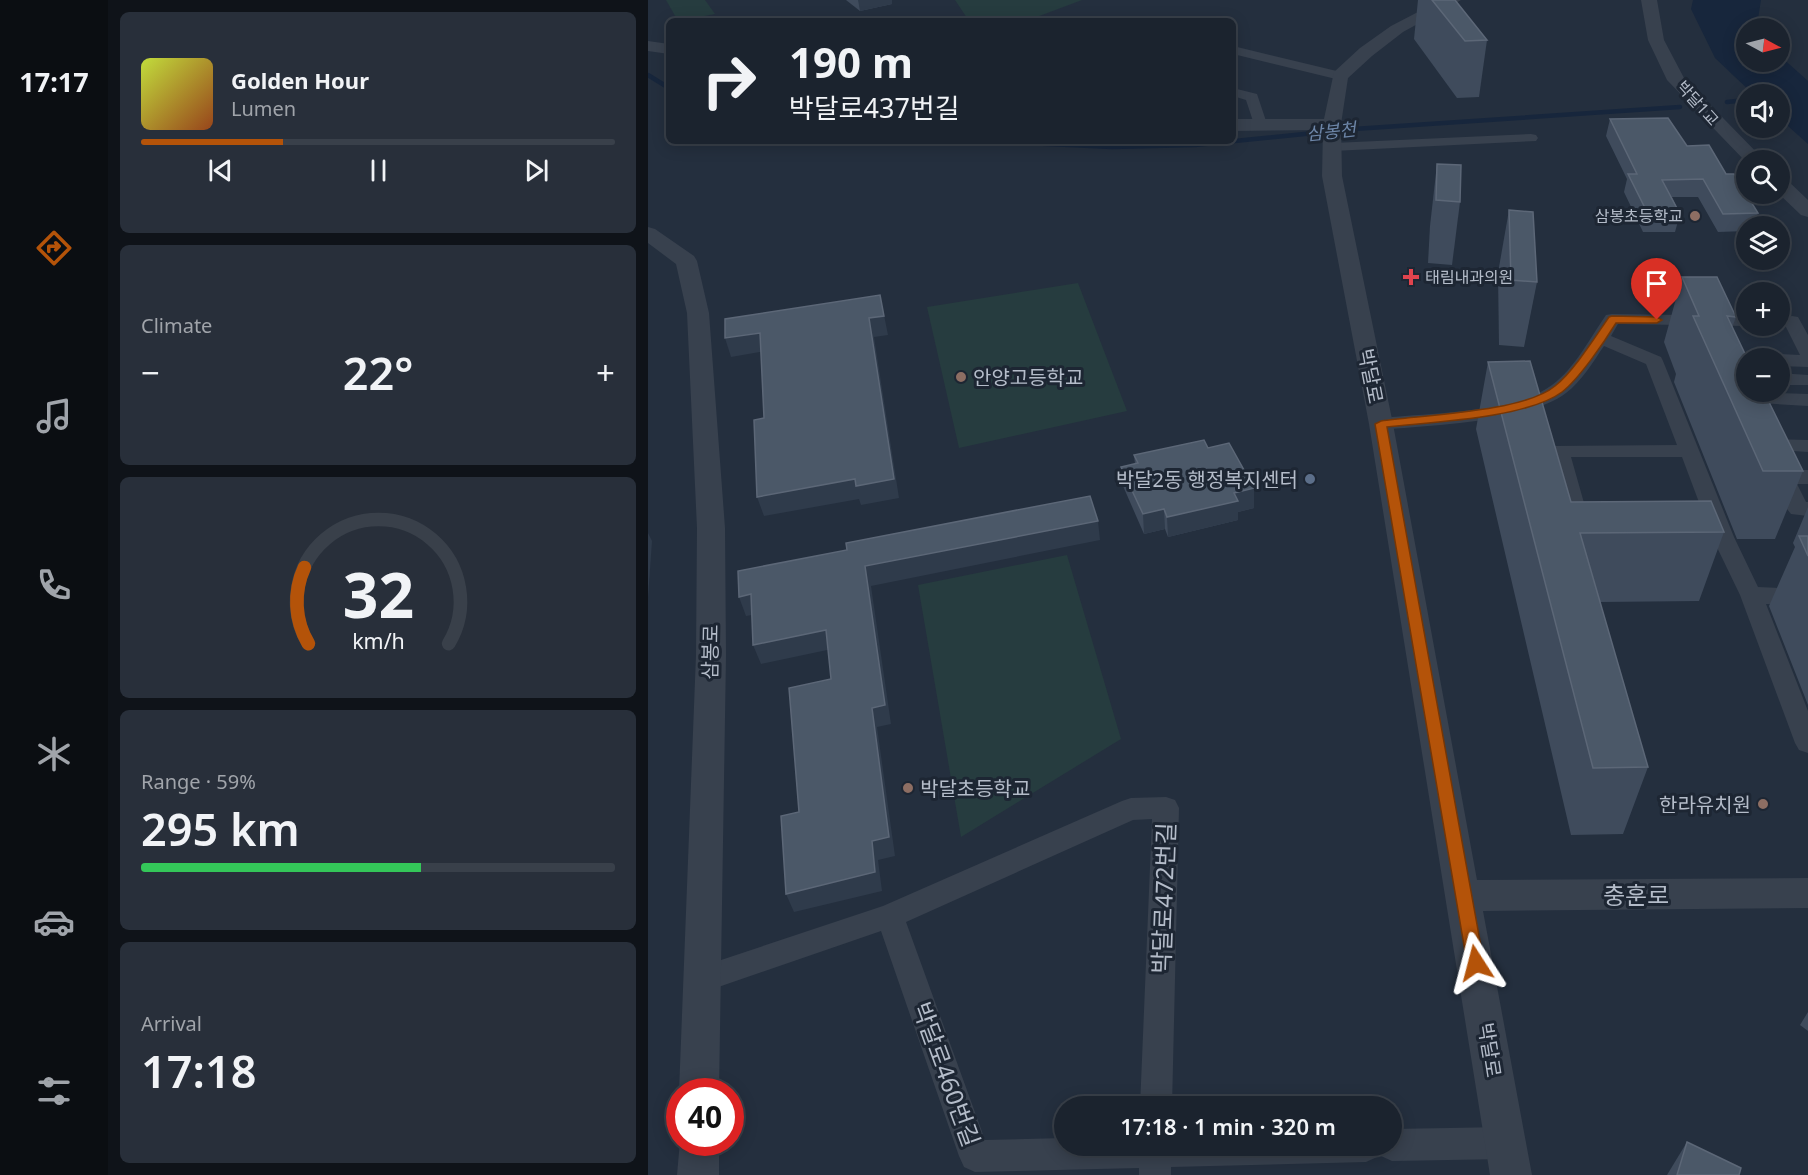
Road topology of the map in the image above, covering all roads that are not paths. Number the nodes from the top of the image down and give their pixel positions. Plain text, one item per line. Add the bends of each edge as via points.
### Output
1 (1453, 0) edge
2 (1649, 0) edge
3 (648, 46) edge
4 (666, 49) edge
5 (1236, 51) edge
6 (1340, 76) junction
7 (1236, 93) edge
8 (1252, 97) junction
9 (1236, 99) edge
10 (1260, 124) junction
11 (1236, 125) edge
12 (1333, 136) junction
13 (1531, 138) dead end
14 (1745, 150) edge
15 (1790, 194) edge
16 (1808, 211) edge
17 (648, 233) edge
18 (1736, 321) edge
19 (1793, 321) edge
20 (1601, 339) junction
21 (1808, 353) edge
22 (1790, 360) edge
23 (1808, 361) edge
24 (1790, 379) edge
25 (1804, 380) dead end
26 (1790, 396) edge
27 (1808, 400) edge
28 (1753, 402) edge
29 (1381, 424) junction
30 (1771, 445) junction
31 (1808, 446) edge
32 (1688, 451) junction
33 (1785, 477) junction
34 (1808, 477) edge
35 (1808, 509) edge
36 (1585, 533) edge
37 (1699, 537) edge
38 (1723, 537) junction
39 (1751, 595) junction
40 (1808, 597) edge
41 (1808, 743) edge
42 (1808, 893) edge
43 (1464, 896) junction
44 (890, 916) junction
45 (701, 980) junction
46 (699, 1078) edge
47 (1156, 1096) edge
48 (1506, 1143) junction
49 (1402, 1146) edge
50 (699, 1156) edge
51 (1174, 1156) edge
52 (1155, 1157) edge
53 (698, 1175) edge
54 (1511, 1175) edge

1 - 6 street via 1397,29
2 - 14 street, 박달1교 via 1656,40 1676,80
3 - 4 street
5 - 6 street
6 - 12 street, 박달로
7 - 8 street
8 - 9 street
8 - 10 street
10 - 11 street
10 - 12 street
12 - 13 street
12 - 29 street, 박달로 via 1332,176
15 - 16 street
17 - 45 street, 삼봉로 via 686,261 698,313 711,528
18 - 20 street via 1612,319
19 - 21 street
20 - 29 street via 1560,388 1540,401
20 - 32 street via 1654,361
22 - 23 street
24 - 25 street
26 - 27 street
28 - 30 street
29 - 43 street, 박달로
30 - 31 street
30 - 33 street
32 - 36 street via 1559,451
32 - 38 street
33 - 34 street
33 - 35 street via 1798,509
37 - 38 street
38 - 39 street
39 - 40 street
39 - 41 street
42 - 43 street, 충훈로
43 - 48 street, 박달로
44 - 45 street
44 - 47 street, 박달로472번길 via 1131,809 1166,808
44 - 52 street, 박달로460번길 via 975,1156
45 - 46 street, 삼봉로
48 - 49 street
48 - 54 street, 박달로
50 - 53 street
51 - 52 street, 박달로460번길

